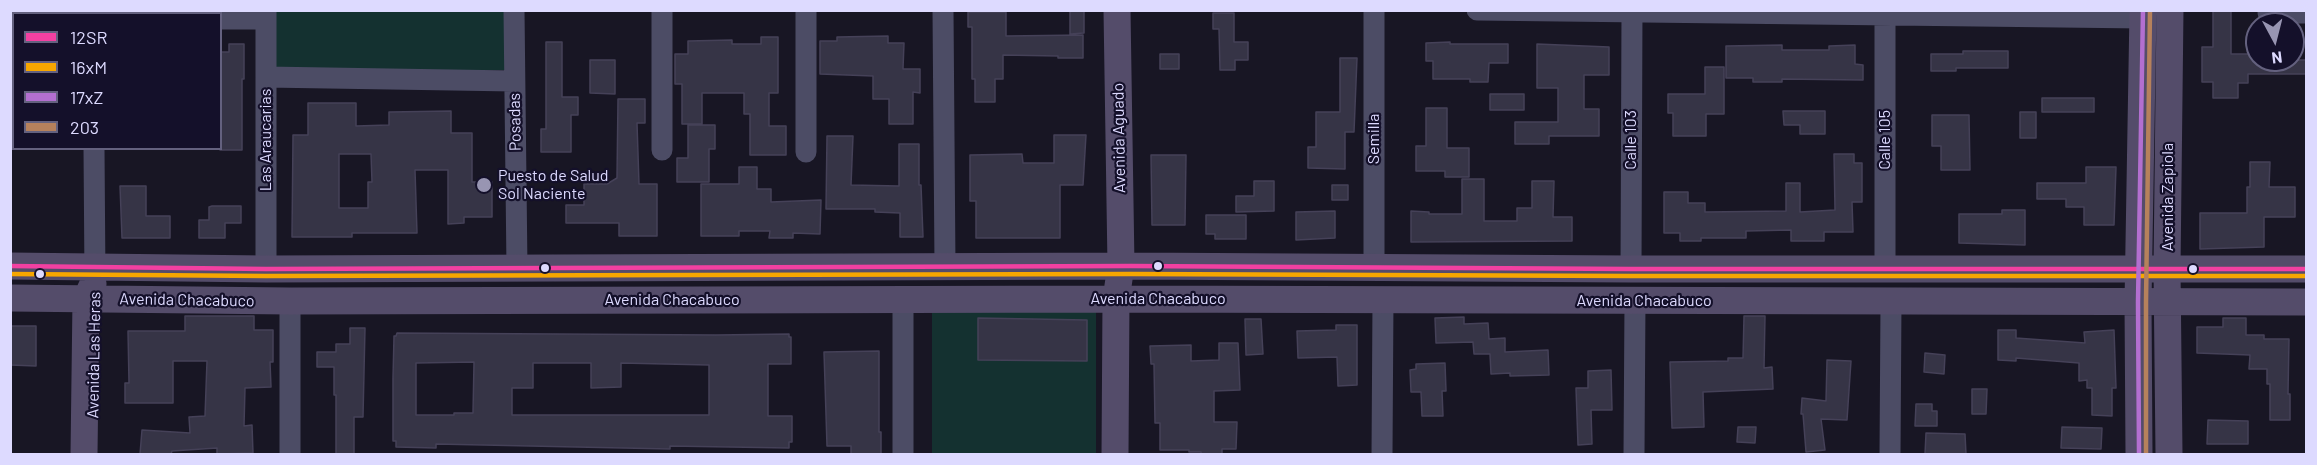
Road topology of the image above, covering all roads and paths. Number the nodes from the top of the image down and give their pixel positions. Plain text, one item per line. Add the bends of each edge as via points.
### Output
1 (514, 10) edge
2 (662, 10) edge
3 (806, 10) edge
4 (943, 10) edge
5 (1117, 10) edge
6 (1374, 10) edge
7 (1477, 10) edge
8 (2169, 10) edge
9 (1632, 11) edge
10 (1885, 13) edge
11 (2143, 14) edge
12 (266, 15) edge
13 (222, 19) edge
14 (266, 77) junction
15 (514, 81) junction
16 (94, 150) edge
17 (662, 150) dead end
18 (806, 152) dead end
19 (10, 266) edge
20 (1121, 266) junction
21 (945, 267) junction
22 (1374, 268) junction
23 (2139, 268) junction
24 (2168, 268) junction
25 (266, 269) junction
26 (517, 269) junction
27 (1631, 269) junction
28 (1885, 269) junction
29 (2307, 269) edge
30 (93, 286) junction
31 (10, 298) edge
32 (1123, 299) junction
33 (903, 300) junction
34 (1383, 300) junction
35 (290, 301) junction
36 (1635, 301) junction
37 (1891, 302) junction
38 (2138, 302) junction
39 (2168, 302) junction
40 (2307, 302) edge
41 (84, 454) edge
42 (93, 454) edge
43 (290, 454) edge
44 (903, 454) edge
45 (1115, 454) edge
46 (1128, 454) edge
47 (1382, 454) edge
48 (1634, 454) edge
49 (1890, 454) edge
50 (2139, 454) edge
51 (2169, 454) edge

1 - 15 street, Posadas
2 - 17 street
3 - 18 street
4 - 21 street
5 - 20 main road, Avenida Aguado
6 - 22 street, Semilla
7 - 9 street
8 - 24 main road, Avenida Zapiola
9 - 10 street
9 - 27 street, Calle 103
10 - 11 street
10 - 28 street, Calle 105
11 - 23 main road, Avenida Zapiola
12 - 13 street
12 - 14 street, Las Araucarias
14 - 15 street
14 - 25 street, Las Araucarias
15 - 26 street, Posadas
16 - 30 street, Avenida Las Heras
19 - 30 main road, Avenida Chacabuco
20 - 21 main road, Avenida Chacabuco
20 - 22 main road, Avenida Chacabuco
20 - 32 main road, Avenida Aguado
21 - 26 main road, Avenida Chacabuco
22 - 27 main road, Avenida Chacabuco
23 - 24 main road, Avenida Chacabuco
23 - 28 main road, Avenida Chacabuco
23 - 38 main road, Avenida Zapiola
24 - 29 main road, Avenida Chacabuco
24 - 39 main road, Avenida Zapiola
25 - 26 main road, Avenida Chacabuco
25 - 30 main road, Avenida Chacabuco
27 - 28 main road, Avenida Chacabuco
30 - 31 main road, Avenida Chacabuco
30 - 35 main road, Avenida Chacabuco
30 - 41 main road, Avenida Las Heras
30 - 42 main road, Avenida Las Heras
32 - 33 main road, Avenida Chacabuco
32 - 34 main road, Avenida Chacabuco
32 - 45 main road, Avenida Aguado
32 - 46 main road, Avenida Aguado
33 - 35 main road, Avenida Chacabuco
33 - 44 street
34 - 36 main road, Avenida Chacabuco
34 - 47 street
35 - 43 street
36 - 37 main road, Avenida Chacabuco
36 - 48 street
37 - 38 main road, Avenida Chacabuco
37 - 49 street
38 - 39 main road, Avenida Chacabuco
38 - 50 main road, Avenida Zapiola
39 - 40 main road, Avenida Chacabuco
39 - 51 main road, Avenida Zapiola

